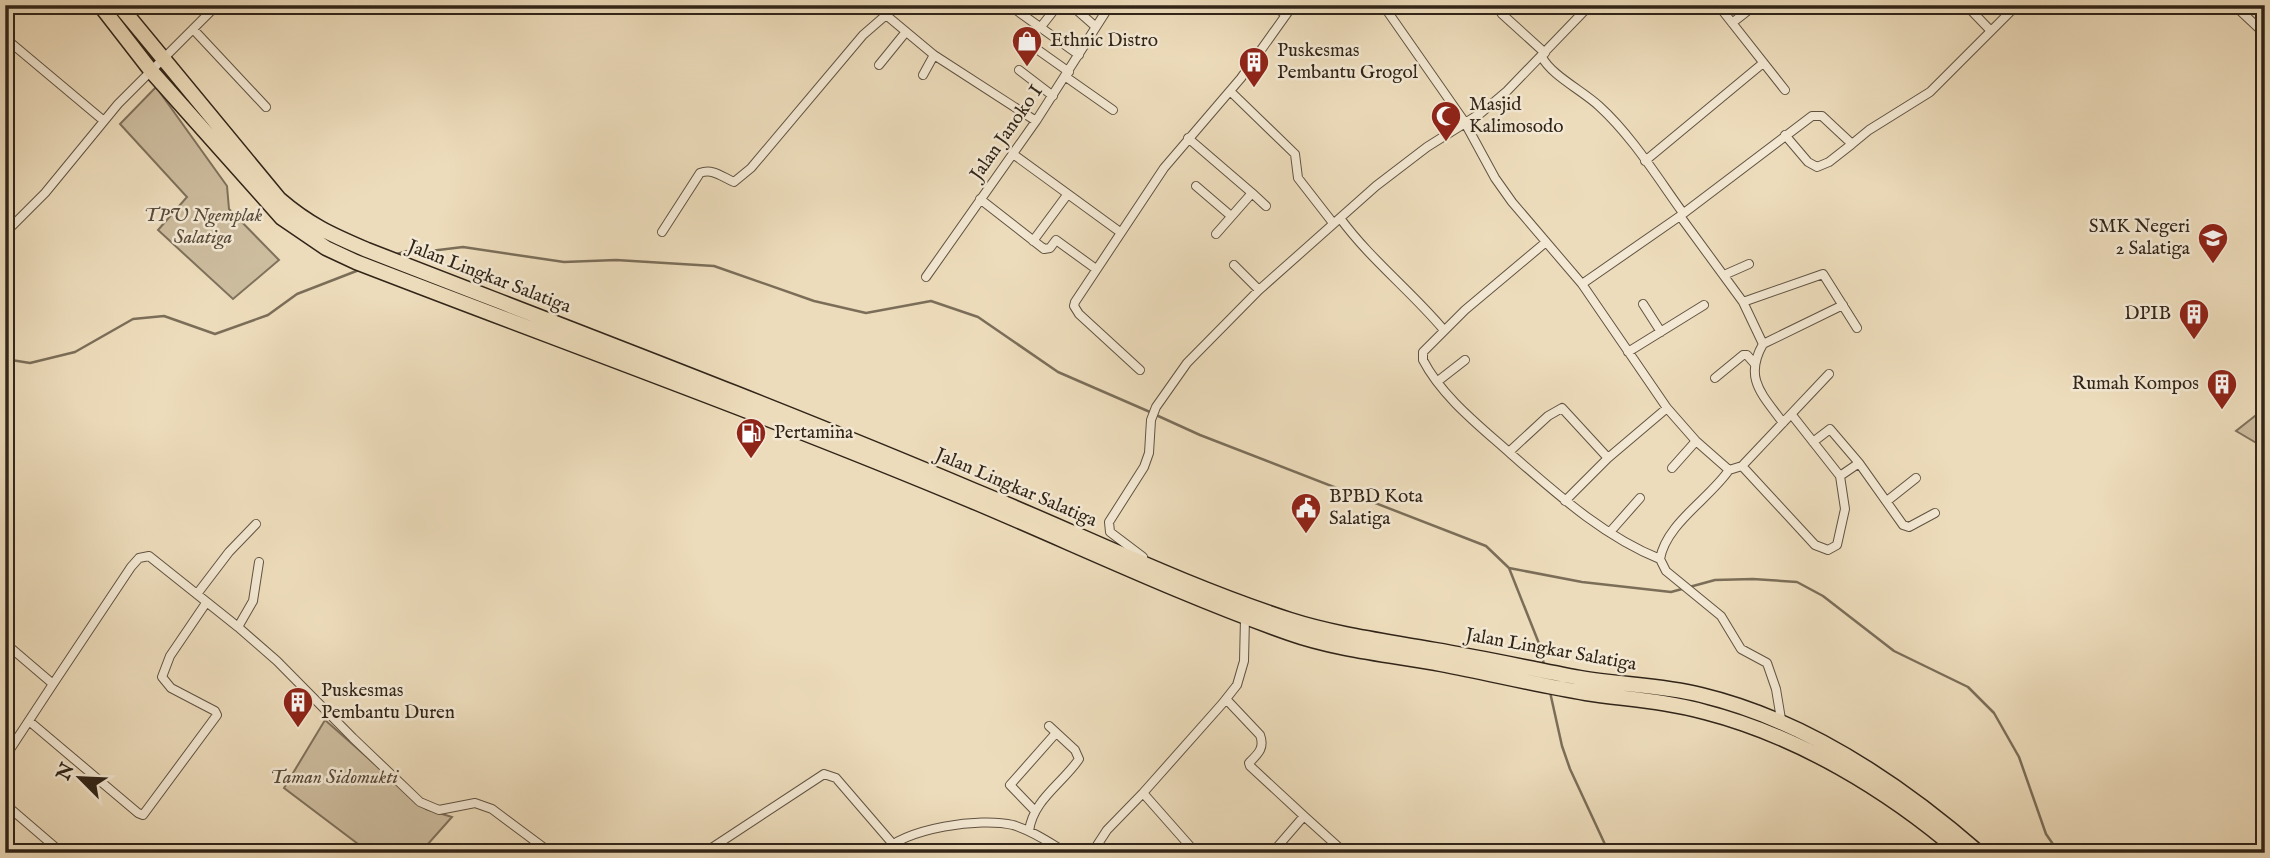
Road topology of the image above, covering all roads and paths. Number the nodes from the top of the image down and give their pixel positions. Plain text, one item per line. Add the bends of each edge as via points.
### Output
1 (100, 5) edge
2 (119, 5) edge
3 (217, 5) edge
4 (894, 5) edge
5 (1009, 5) edge
6 (1058, 5) edge
7 (1070, 5) edge
8 (1110, 5) edge
9 (1273, 5) edge
10 (1293, 5) edge
11 (1382, 5) edge
12 (1496, 5) edge
13 (1590, 5) edge
14 (1718, 5) edge
15 (1755, 5) edge
16 (1966, 5) edge
17 (2017, 5) edge
18 (2234, 5) edge
19 (886, 15) junction
20 (1286, 15) junction
21 (1732, 23) junction
22 (1096, 27) junction
23 (1040, 28) junction
24 (193, 29) junction
25 (1990, 30) junction
26 (905, 33) junction
27 (2265, 34) edge
28 (5, 38) edge
29 (1031, 45) dead end
30 (934, 55) junction
31 (1079, 55) junction
32 (1544, 55) junction
33 (163, 60) junction
34 (1762, 64) junction
35 (878, 65) dead end
36 (1019, 70) dead end
37 (152, 72) junction
38 (923, 75) dead end
39 (1067, 75) junction
40 (1784, 90) dead end
41 (1230, 91) junction
42 (1053, 96) junction
43 (267, 107) dead end
44 (1113, 110) dead end
45 (104, 121) junction
46 (1036, 121) junction
47 (1464, 121) junction
48 (1785, 135) junction
49 (1188, 138) junction
50 (1852, 144) junction
51 (1013, 155) junction
52 (1645, 161) junction
53 (1196, 186) dead end
54 (1252, 193) junction
55 (1067, 195) junction
56 (980, 199) junction
57 (1266, 206) dead end
58 (1681, 214) junction
59 (1231, 216) junction
60 (1336, 221) junction
61 (662, 232) dead end
62 (1121, 232) junction
63 (5, 233) edge
64 (1216, 234) dead end
65 (1033, 241) junction
66 (1546, 242) junction
67 (1749, 264) dead end
68 (1234, 265) dead end
69 (1096, 269) junction
70 (1724, 275) junction
71 (926, 277) dead end
72 (1582, 284) junction
73 (1259, 290) junction
74 (1743, 302) junction
75 (1643, 304) dead end
76 (1704, 304) dead end
77 (1843, 306) junction
78 (1857, 328) dead end
79 (1443, 330) junction
80 (1661, 332) junction
81 (1763, 344) junction
82 (1628, 352) junction
83 (1465, 360) dead end
84 (1754, 363) junction
85 (1140, 370) dead end
86 (1829, 374) dead end
87 (1715, 378) dead end
88 (1438, 381) junction
89 (1667, 408) junction
90 (1792, 415) junction
91 (1783, 424) junction
92 (1696, 441) junction
93 (1813, 442) junction
94 (1509, 452) junction
95 (1608, 458) junction
96 (1858, 463) junction
97 (1742, 466) junction
98 (1672, 468) dead end
99 (1729, 470) junction
100 (1840, 476) junction
101 (1916, 478) dead end
102 (1640, 498) dead end
103 (1565, 501) junction
104 (1886, 501) junction
105 (1935, 513) dead end
106 (256, 524) dead end
107 (1610, 532) junction
108 (1660, 559) junction
109 (259, 562) dead end
110 (1164, 579) junction
111 (197, 594) junction
112 (1213, 598) junction
113 (206, 603) junction
114 (1245, 618) junction
115 (238, 627) junction
116 (5, 643) edge
117 (1520, 672) junction
118 (53, 684) junction
119 (1226, 699) junction
120 (29, 721) junction
121 (1780, 730) junction
122 (5, 757) edge
123 (1143, 793) junction
124 (5, 804) edge
125 (1035, 811) junction
126 (1304, 816) junction
127 (1029, 831) junction
128 (892, 843) junction
129 (62, 853) edge
130 (551, 853) edge
131 (704, 853) edge
132 (882, 853) edge
133 (1067, 853) edge
134 (1092, 853) edge
135 (1195, 853) edge
136 (1272, 853) edge
137 (1345, 853) edge
138 (1961, 853) edge
139 (1979, 853) edge

1 - 37 highway, Jalan Lingkar Salatiga
2 - 33 highway, Jalan Lingkar Salatiga
3 - 24 street
4 - 19 street
5 - 23 street
6 - 23 street
7 - 22 street
8 - 22 street, Jalan Janoko I
9 - 20 street
10 - 20 street
11 - 47 street
12 - 32 street
13 - 32 street
14 - 21 street
15 - 21 street
16 - 25 street
17 - 25 street
18 - 27 street
19 - 26 street
19 - 61 street via 863,35 738,181 714,172 700,173
20 - 41 street
21 - 34 street
22 - 31 street, Jalan Janoko I
23 - 31 street
24 - 33 street
24 - 43 street
25 - 50 street via 1930,92
26 - 30 street
26 - 35 street
28 - 45 street
29 - 39 street
30 - 38 street
30 - 46 street
31 - 39 street, Jalan Janoko I
32 - 47 street via 1507,92
32 - 52 street via 1545,64 1599,106
33 - 37 street
33 - 110 highway, Jalan Lingkar Salatiga via 279,199 304,220 367,250 977,491
34 - 40 street
34 - 52 street
36 - 42 street
37 - 45 street
37 - 110 highway, Jalan Lingkar Salatiga via 282,218 326,248
39 - 42 street, Jalan Janoko I
39 - 44 street
41 - 49 street
41 - 60 street via 1295,154 1298,178
42 - 46 street, Jalan Janoko I
45 - 63 street
46 - 51 street, Jalan Janoko I
47 - 60 street via 1400,166
47 - 66 street via 1504,191
48 - 50 street via 1816,114
48 - 50 street via 1816,167
48 - 58 street
49 - 54 street
49 - 62 street
51 - 55 street
51 - 56 street, Jalan Janoko I
52 - 58 street
53 - 59 street
54 - 57 street
54 - 59 street
55 - 62 street
55 - 65 street
56 - 65 street
56 - 71 street, Jalan Janoko I
58 - 70 street
58 - 72 street
59 - 64 street
60 - 73 street
60 - 79 street via 1401,282
62 - 69 street
65 - 69 street via 1047,249 1056,240
66 - 72 street
66 - 79 street
67 - 70 street
68 - 73 street
69 - 85 street via 1075,302 1076,310
70 - 74 street
72 - 82 street
73 - 110 street via 1187,363 1156,407 1144,467 1109,522 1110,532
74 - 77 street via 1823,274
74 - 81 street
75 - 80 street
76 - 80 street
77 - 78 street
77 - 81 street
79 - 88 street via 1422,356
80 - 82 street
81 - 84 street
82 - 89 street
83 - 88 street
84 - 87 street via 1743,355
84 - 91 street via 1760,391
86 - 90 street
88 - 94 street via 1462,411
89 - 92 street
89 - 95 street
90 - 91 street
90 - 93 street
91 - 97 street
92 - 98 street
92 - 99 street
93 - 96 street via 1830,429
93 - 100 street
94 - 95 street via 1562,408
94 - 103 street
95 - 103 street
96 - 100 street
96 - 104 street
97 - 99 street
97 - 100 street via 1808,539 1828,550 1837,545 1844,517
99 - 108 street via 1666,538
101 - 104 street
102 - 107 street
103 - 107 street
104 - 105 street via 1906,527
106 - 111 street
107 - 108 street
108 - 121 street via 1666,571 1721,616 1741,649 1767,663 1776,689
109 - 115 street via 253,601
110 - 112 highway, Jalan Lingkar Salatiga
111 - 113 street
111 - 118 street via 152,557 139,558
112 - 114 highway, Jalan Lingkar Salatiga
112 - 117 highway, Jalan Lingkar Salatiga via 1323,630
113 - 115 street
113 - 120 street via 170,656 162,677 170,688 217,715 144,814
114 - 117 highway, Jalan Lingkar Salatiga via 1319,641
114 - 119 street via 1243,670
115 - 130 street via 420,802 439,810 482,803
116 - 118 street
117 - 121 highway, Jalan Lingkar Salatiga via 1583,685 1662,687 1704,695 1743,708
118 - 120 street
119 - 123 street
119 - 126 street via 1260,735 1262,742 1250,766
120 - 122 street
121 - 138 highway, Jalan Lingkar Salatiga via 1856,777
121 - 139 highway, Jalan Lingkar Salatiga via 1854,761 1886,780
123 - 134 street
123 - 135 street
124 - 129 street
125 - 125 street via 1079,759 1052,729 1010,785
125 - 127 street
126 - 136 street
126 - 137 street
127 - 128 street via 1007,824 975,824 926,831
127 - 133 street
128 - 131 street via 836,778 824,774
128 - 132 street

